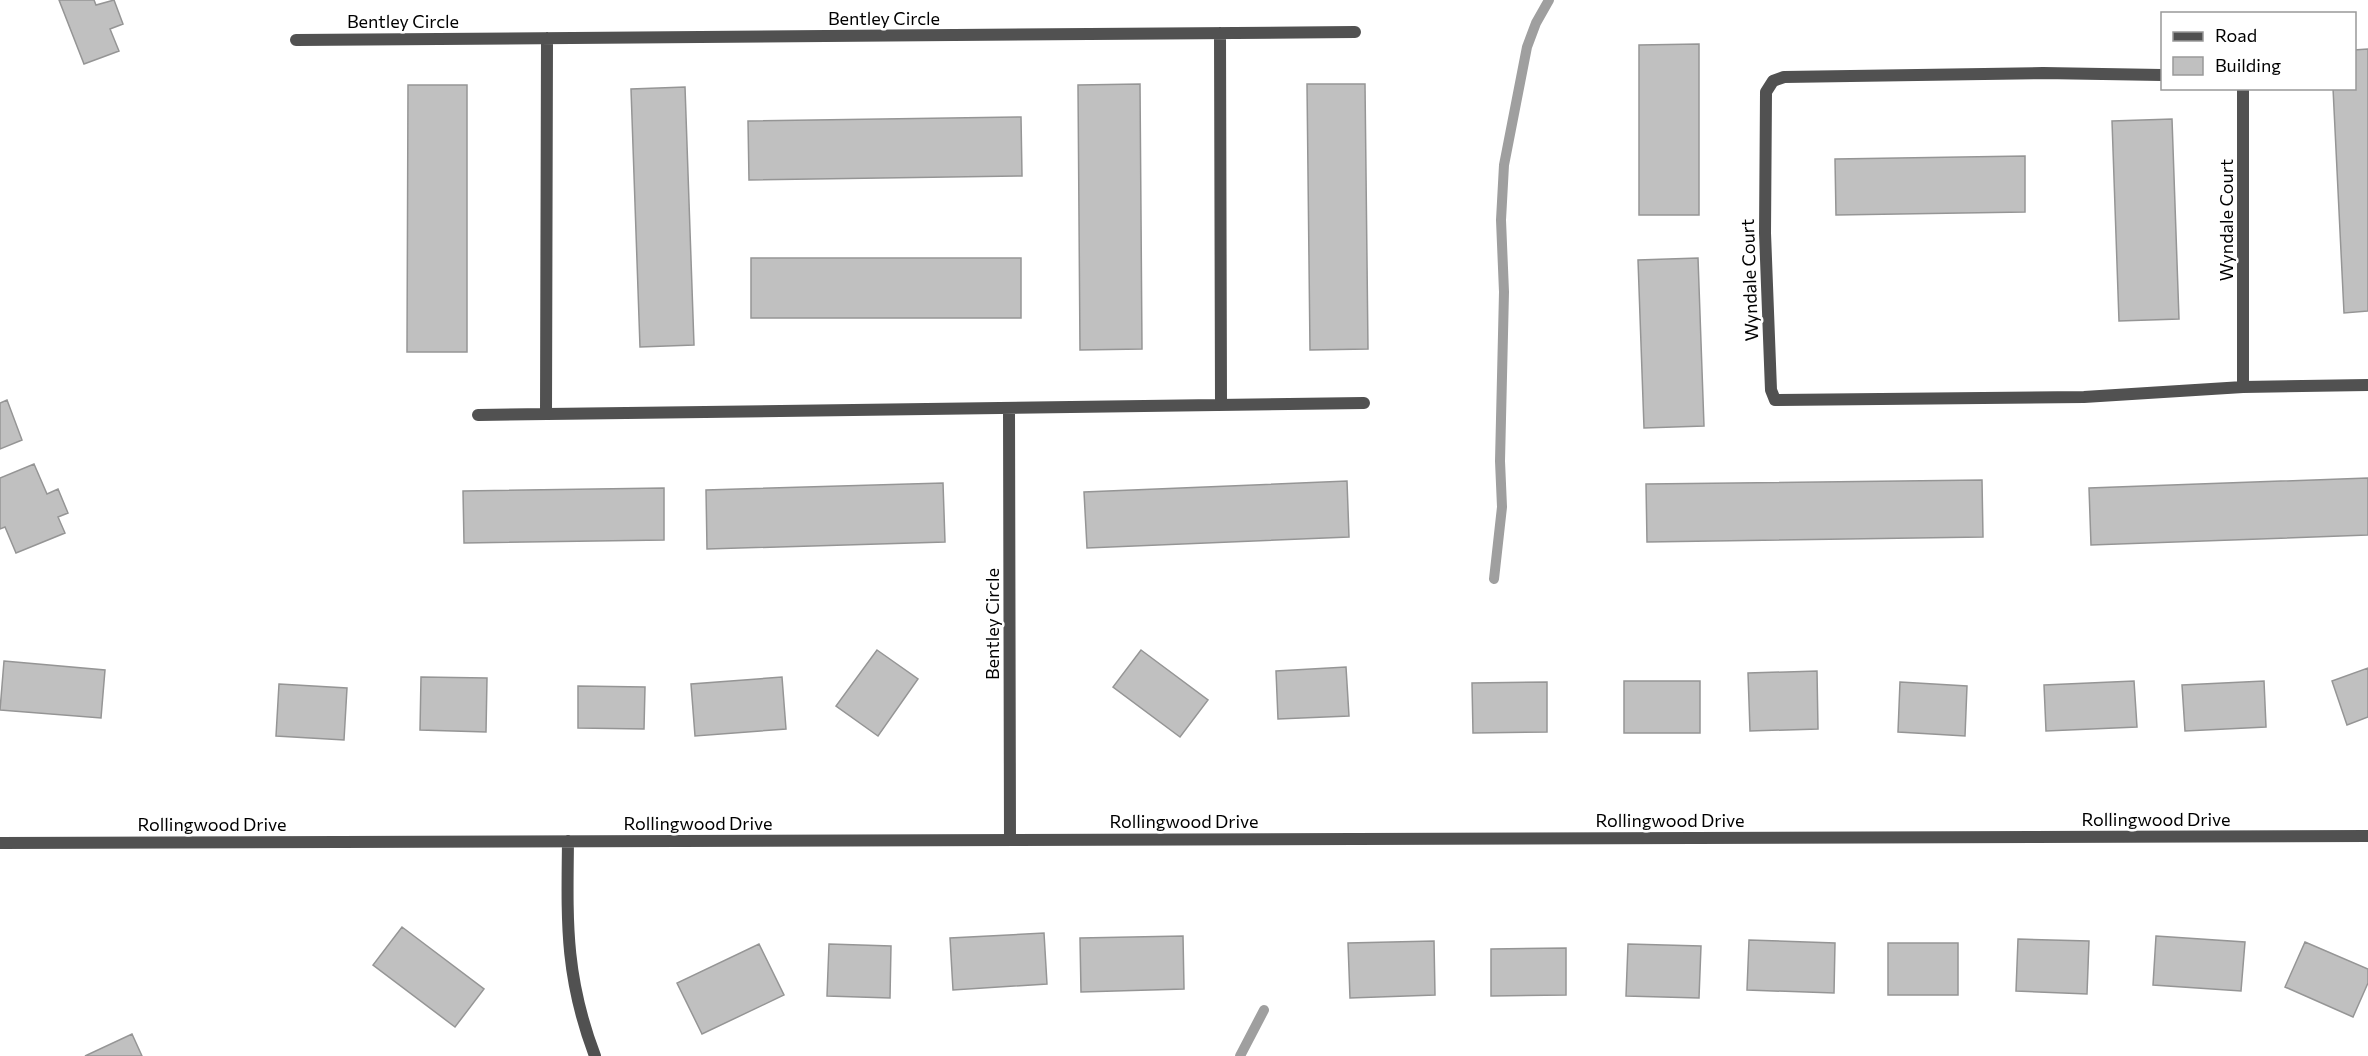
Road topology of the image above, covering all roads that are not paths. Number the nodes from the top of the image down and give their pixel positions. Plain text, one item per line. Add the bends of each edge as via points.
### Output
1 (1355, 32) dead end
2 (1220, 33) junction
3 (547, 38) junction
4 (296, 40) dead end
5 (2161, 75) edge
6 (2243, 90) edge
7 (2368, 385) edge
8 (2243, 387) junction
9 (1364, 403) dead end
10 (1221, 405) junction
11 (1009, 408) junction
12 (546, 414) junction
13 (478, 415) dead end
14 (2368, 836) edge
15 (1010, 840) junction
16 (568, 841) junction
17 (0, 843) edge
18 (595, 1056) edge

1 - 2 street, Bentley Circle
2 - 3 street, Bentley Circle
2 - 10 street
3 - 4 street, Bentley Circle
3 - 12 street
5 - 8 street, Wyndale Court via 1784,77 1773,81 1766,92 1765,232 1772,390 1775,400 2084,397
6 - 8 street, Wyndale Court
7 - 8 street, Wyndale Court
9 - 10 street
10 - 11 street
11 - 12 street
11 - 15 street, Bentley Circle
12 - 13 street
14 - 15 street, Rollingwood Drive
15 - 16 street, Rollingwood Drive
16 - 17 street, Rollingwood Drive
16 - 18 street via 571,977 581,1021

